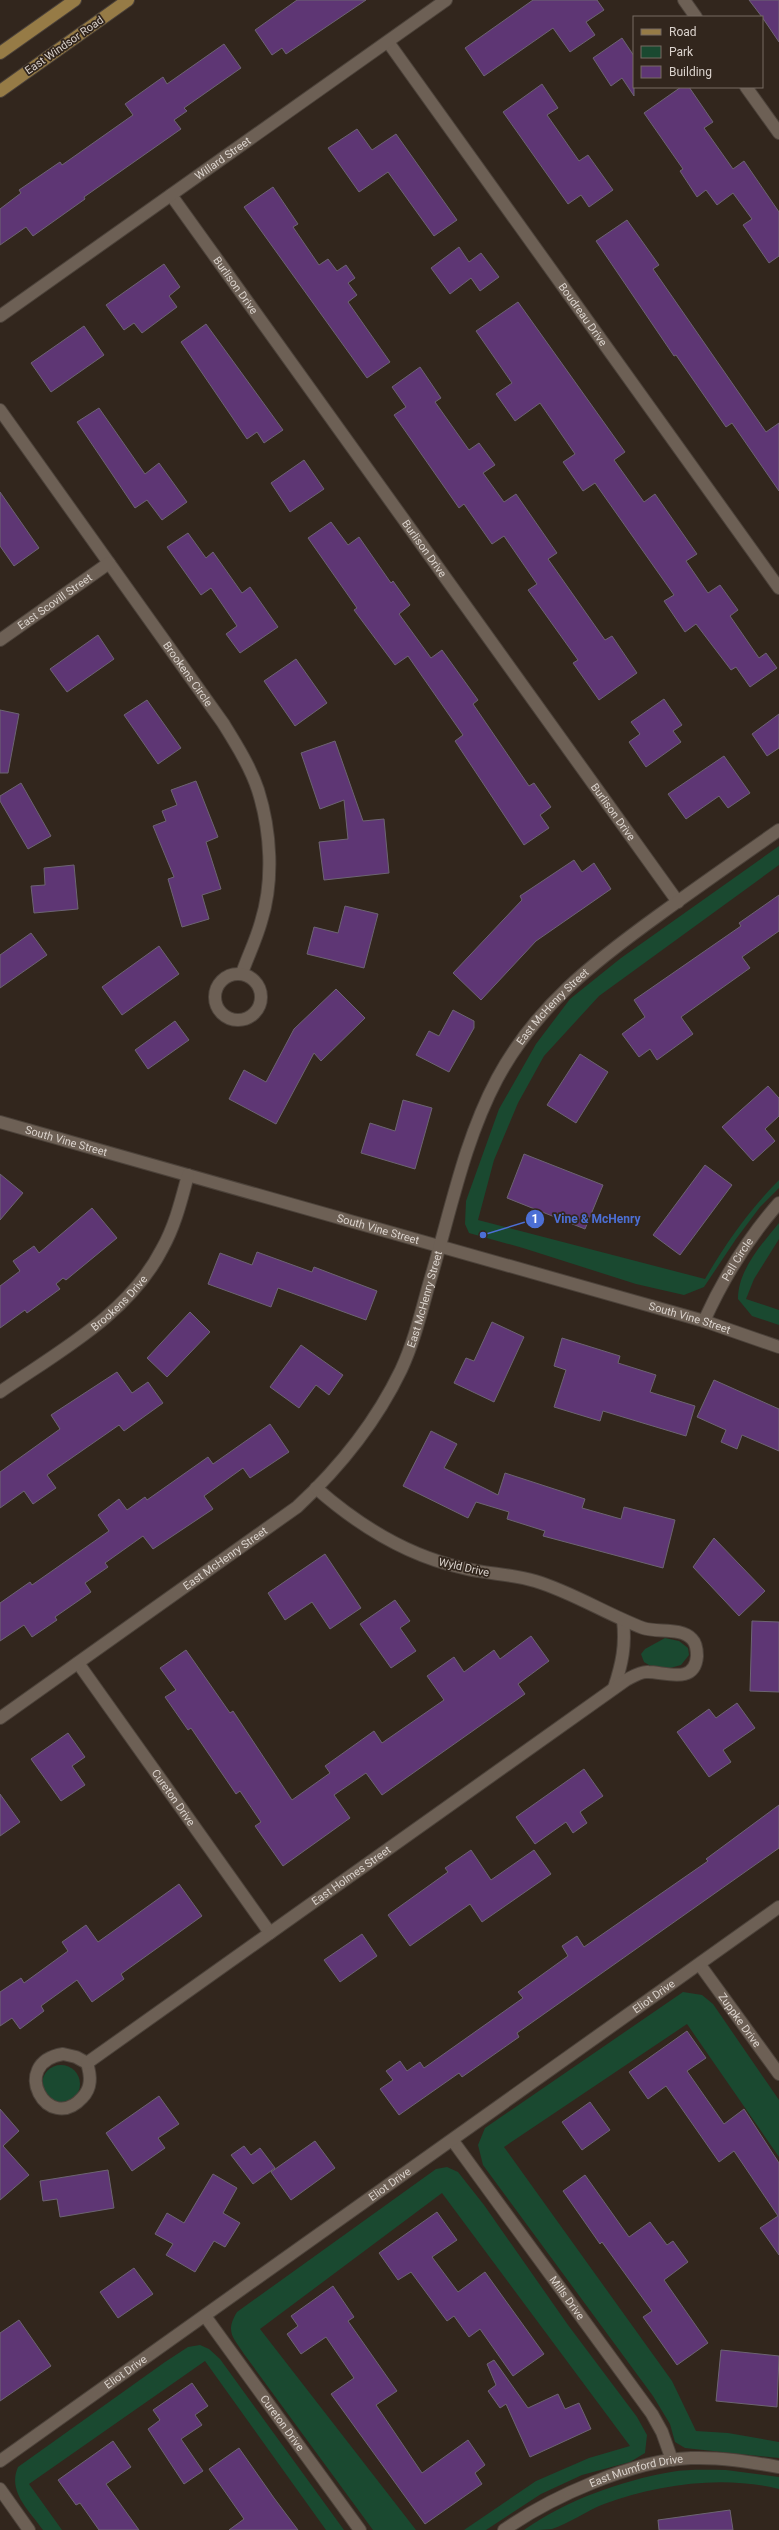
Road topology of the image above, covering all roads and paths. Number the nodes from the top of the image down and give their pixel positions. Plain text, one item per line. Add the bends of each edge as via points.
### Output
1 (75, 0) edge
2 (128, 0) edge
3 (446, 0) edge
4 (684, 0) edge
5 (695, 16) edge
6 (388, 42) junction
7 (0, 53) edge
8 (747, 88) edge
9 (0, 91) edge
10 (779, 133) edge
11 (171, 195) junction
12 (0, 316) edge
13 (0, 410) edge
14 (109, 563) junction
15 (779, 588) edge
16 (0, 640) edge
17 (779, 830) edge
18 (678, 902) junction
19 (242, 973) dead end
20 (0, 1122) edge
21 (188, 1175) junction
22 (779, 1203) edge
23 (440, 1247) junction
24 (704, 1321) junction
25 (779, 1347) edge
26 (0, 1392) edge
27 (316, 1488) junction
28 (623, 1620) junction
29 (78, 1663) junction
30 (614, 1688) junction
31 (0, 1718) edge
32 (779, 1908) edge
33 (270, 1933) junction
34 (700, 1965) junction
35 (87, 2063) junction
36 (779, 2074) edge
37 (453, 2141) junction
38 (205, 2316) junction
39 (672, 2460) junction
40 (0, 2462) edge
41 (779, 2467) edge
42 (0, 2489) edge
43 (29, 2530) edge
44 (360, 2530) edge
45 (504, 2530) edge

1 - 7 main road
2 - 9 main road, East Windsor Road
3 - 6 street, Willard Street
4 - 5 street
6 - 11 street, Willard Street
6 - 15 street, Boudreau Drive
8 - 10 street
11 - 12 street, Willard Street
11 - 18 street, Burlison Drive
13 - 14 street, Brookens Circle
14 - 16 street, East Scovill Street
14 - 19 street, Brookens Circle via 223,723 244,757 258,790 269,857 268,887 261,922
17 - 18 street, East McHenry Street
18 - 23 street, East McHenry Street via 599,959 572,982 546,1008 523,1038 498,1078 479,1118 460,1171
20 - 21 street, South Vine Street
21 - 23 street, South Vine Street
21 - 26 street, Brookens Drive via 177,1215 162,1250 142,1280 118,1306 92,1328
22 - 24 street, Pell Circle via 756,1229 735,1259
23 - 24 street, South Vine Street
23 - 27 street, East McHenry Street via 416,1332 401,1369 383,1403 361,1435
24 - 25 street, South Vine Street
27 - 28 street, Wyld Drive via 345,1513 395,1543 430,1559 463,1568 533,1580
27 - 29 street, East McHenry Street via 297,1507
28 - 30 street via 624,1656
28 - 30 street, Wyld Drive via 650,1630 683,1633 693,1639 698,1650 696,1662 691,1669 677,1676 647,1672 636,1674
29 - 31 street, East McHenry Street
29 - 33 street, Cureton Drive
30 - 33 street, East Holmes Street
32 - 34 street, Eliot Drive
33 - 35 street, East Holmes Street
34 - 36 street, Zuppke Drive
34 - 37 street, Eliot Drive
35 - 35 street via 69,2056 52,2056 43,2063 37,2073 35,2085 39,2095 54,2108 66,2109 75,2105 84,2097 89,2086 91,2075
37 - 38 street, Eliot Drive
37 - 39 street, Mills Drive via 652,2414
38 - 40 street, Eliot Drive
38 - 44 street, Cureton Drive
39 - 41 street, East Mumford Drive via 727,2459
39 - 45 street, East Mumford Drive via 638,2467 587,2486 552,2501
42 - 43 street

